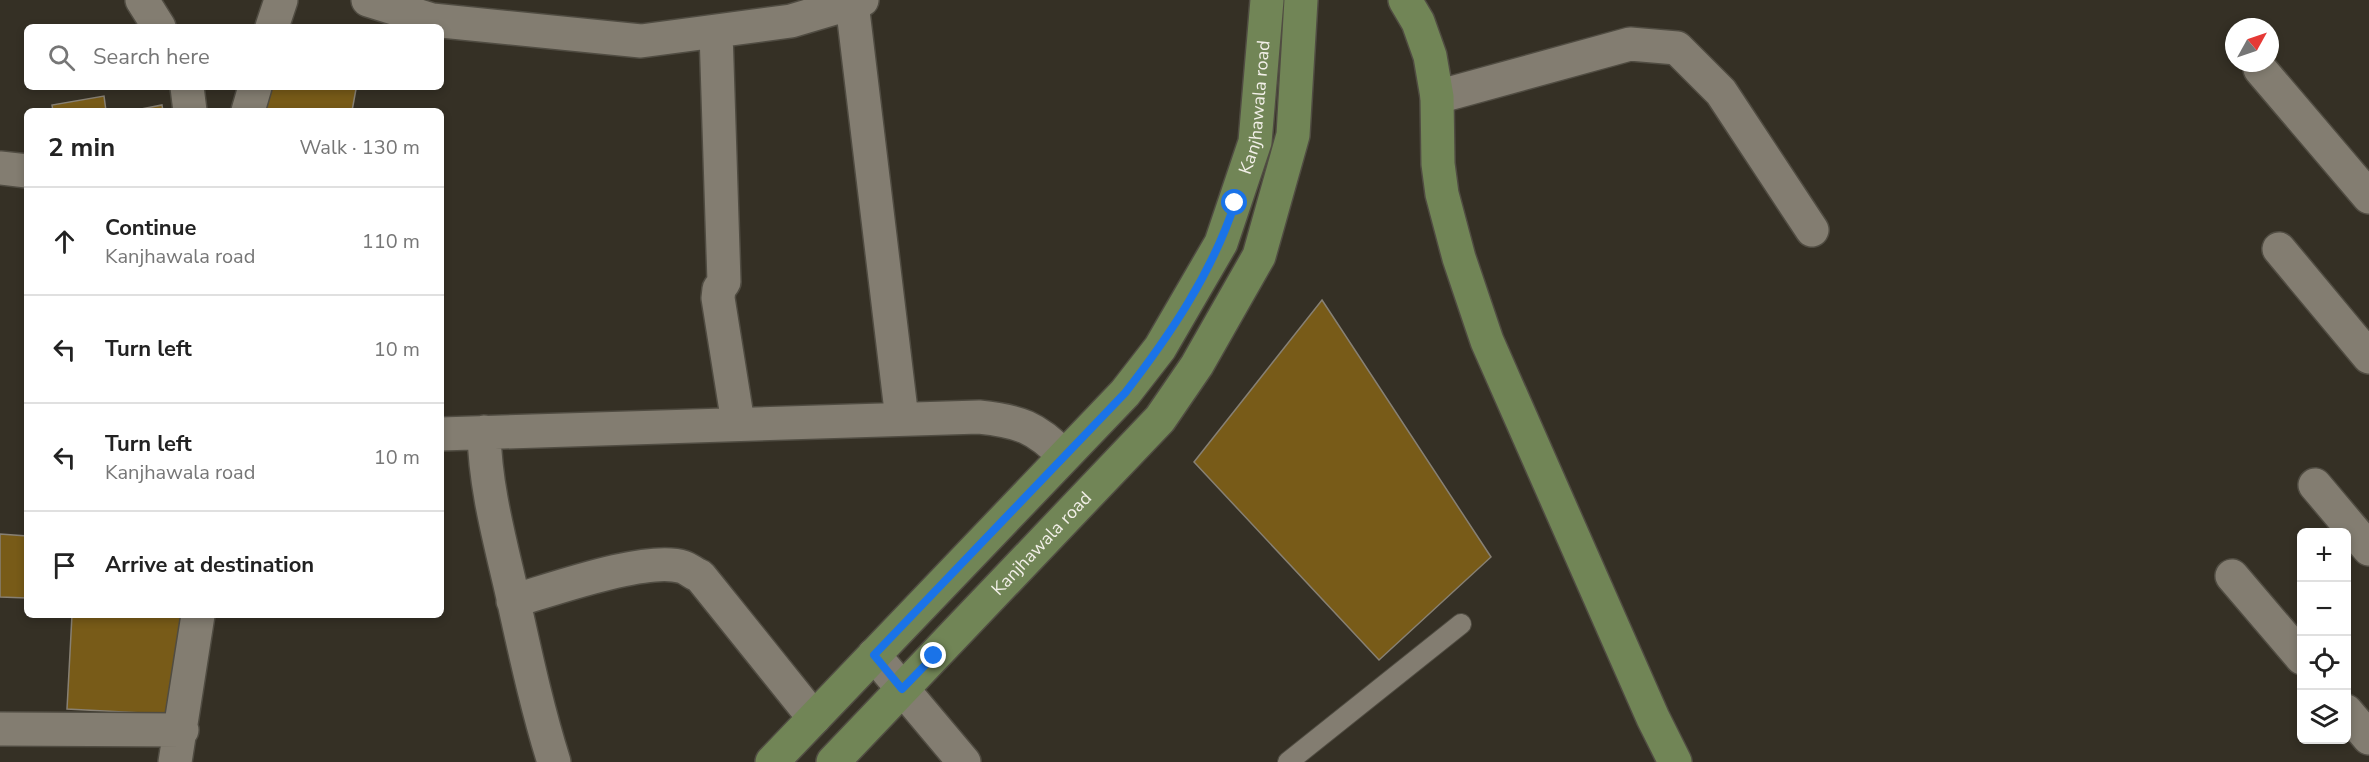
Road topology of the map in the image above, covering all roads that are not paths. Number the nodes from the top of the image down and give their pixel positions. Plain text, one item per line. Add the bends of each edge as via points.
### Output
1 (142, 0) edge
2 (281, 0) edge
3 (368, 0) edge
4 (1267, 0) edge
5 (1301, 0) edge
6 (1405, 0) edge
7 (857, 2) edge
8 (157, 24) edge
9 (273, 24) edge
10 (716, 32) junction
11 (2263, 72) edge
12 (187, 90) edge
13 (254, 90) edge
14 (1437, 97) junction
15 (190, 108) edge
16 (249, 108) edge
17 (0, 168) edge
18 (24, 171) edge
19 (2369, 197) edge
20 (1812, 230) dead end
21 (2279, 249) dead end
22 (2369, 357) edge
23 (902, 419) junction
24 (738, 423) junction
25 (484, 432) junction
26 (444, 434) edge
27 (1064, 456) junction
28 (2315, 485) dead end
29 (2369, 549) edge
30 (2232, 576) dead end
31 (513, 601) junction
32 (198, 618) edge
33 (1461, 624) dead end
34 (2297, 653) edge
35 (874, 655) junction
36 (902, 689) junction
37 (2351, 717) edge
38 (814, 718) junction
39 (0, 729) edge
40 (182, 730) junction
41 (2369, 738) edge
42 (175, 762) edge
43 (554, 762) edge
44 (772, 762) edge
45 (833, 762) edge
46 (964, 762) edge
47 (1288, 762) edge
48 (1675, 762) edge

1 - 8 street
2 - 9 street
3 - 10 street via 432,20 558,33 641,40
4 - 27 main road, Kanjhawala road via 1255,142 1221,243 1160,348 1125,393
5 - 36 main road, Kanjhawala road via 1293,135 1259,256 1197,365 1160,419
6 - 14 main road via 1424,39
7 - 10 street via 791,21
7 - 23 street
10 - 24 street via 724,282 718,298
11 - 19 street
12 - 15 street
13 - 16 street
14 - 20 street via 1630,44 1677,48 1722,92
14 - 48 main road via 1442,194 1487,341
17 - 18 street
21 - 22 street
23 - 24 street
23 - 27 street via 1006,420 1047,438
24 - 25 street
25 - 26 street
25 - 31 street via 485,470
27 - 35 main road, Kanjhawala road
28 - 29 street
30 - 34 street
31 - 38 street via 624,570 661,565 682,567 700,576
31 - 43 street
32 - 40 street
33 - 47 lane
35 - 36 street
35 - 38 main road, Kanjhawala road
36 - 45 main road, Kanjhawala road
36 - 46 street
37 - 41 street
38 - 44 main road, Kanjhawala road
39 - 40 street
40 - 42 street

